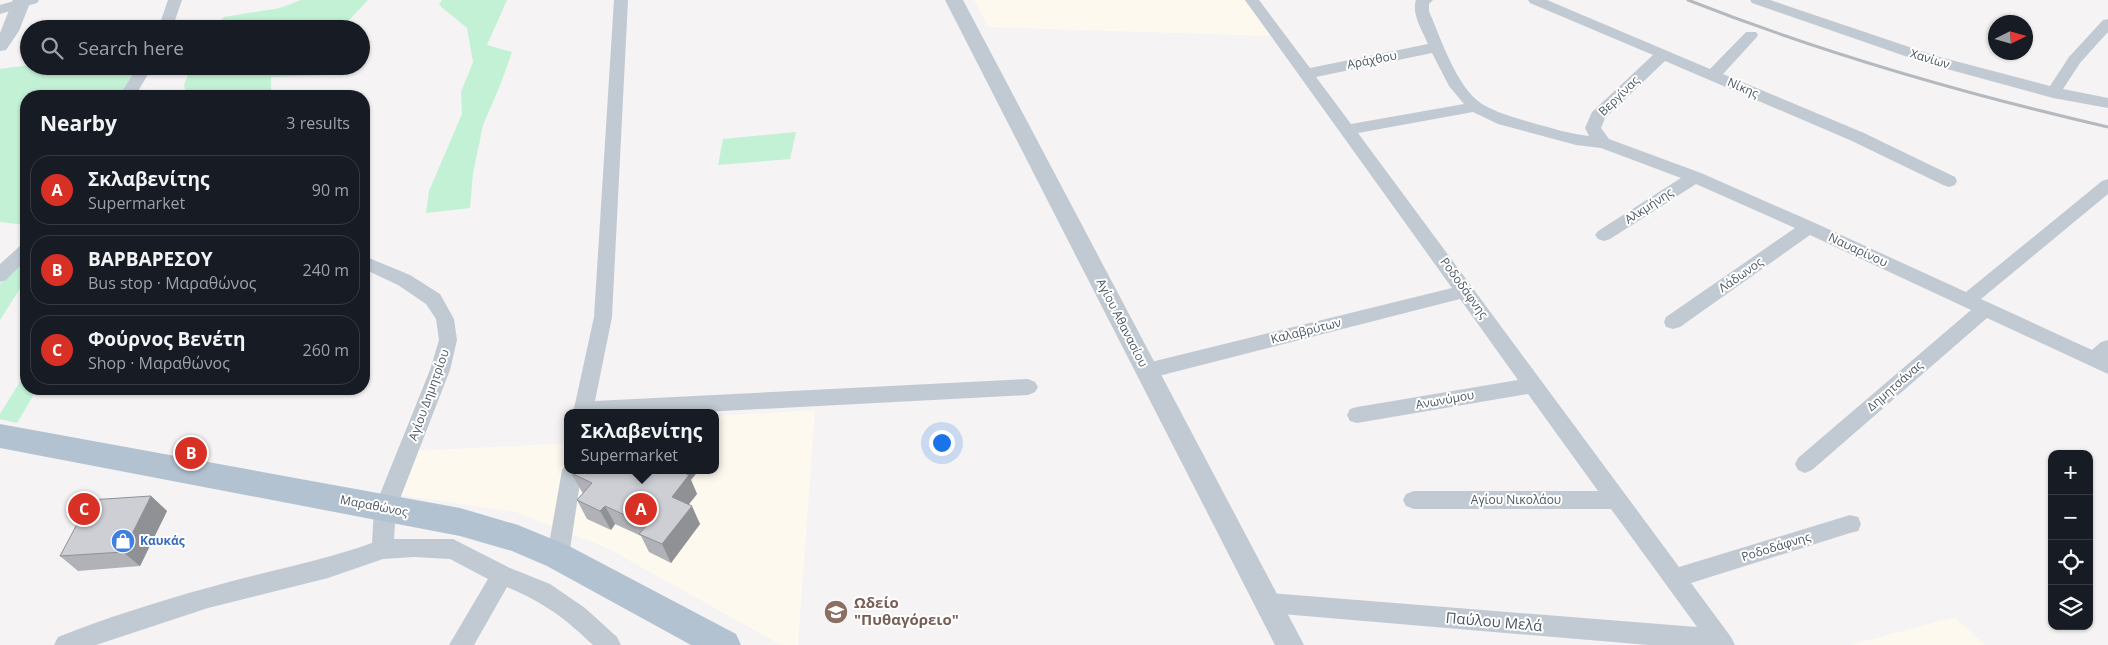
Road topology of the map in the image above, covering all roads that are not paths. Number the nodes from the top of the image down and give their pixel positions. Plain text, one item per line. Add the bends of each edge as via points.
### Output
1 (176, 0) edge
2 (621, 0) edge
3 (954, 0) edge
4 (1252, 0) edge
5 (1426, 0) edge
6 (1535, 0) edge
7 (1757, 0) edge
8 (24, 1) edge
9 (0, 10) edge
10 (0, 19) edge
11 (168, 20) edge
12 (2108, 23) edge
13 (1751, 35) dead end
14 (0, 46) edge
15 (1438, 47) junction
16 (1662, 55) junction
17 (1306, 74) junction
18 (140, 75) edge
19 (1713, 75) junction
20 (131, 90) edge
21 (2052, 93) junction
22 (2108, 103) edge
23 (1475, 106) junction
24 (1348, 130) junction
25 (1604, 143) junction
26 (1695, 177) junction
27 (1949, 181) dead end
28 (2108, 185) edge
29 (1809, 227) junction
30 (1604, 235) dead end
31 (20, 256) edge
32 (370, 267) edge
33 (0, 275) edge
34 (1466, 291) junction
35 (1976, 305) junction
36 (1673, 322) dead end
37 (2108, 346) edge
38 (2101, 363) edge
39 (1146, 371) junction
40 (1534, 385) junction
41 (1028, 387) dead end
42 (584, 409) edge
43 (621, 409) edge
44 (1357, 415) dead end
45 (0, 436) edge
46 (1804, 464) dead end
47 (571, 474) edge
48 (1414, 500) dead end
49 (1617, 500) junction
50 (386, 509) junction
51 (1850, 524) dead end
52 (383, 549) junction
53 (558, 556) junction
54 (502, 575) junction
55 (1674, 578) junction
56 (1269, 603) junction
57 (1721, 643) edge
58 (68, 645) edge
59 (461, 645) edge
60 (608, 645) edge
61 (724, 645) edge
62 (1290, 645) edge

1 - 11 street
2 - 42 street via 603,317
3 - 39 street, Αγίου Αθανασίου
4 - 17 street, Ροδοδάφνης
5 - 15 street via 1422,2 1422,11
6 - 16 street, Νίκης
7 - 21 street, Χανίων via 1884,45
8 - 9 street
8 - 10 street
8 - 14 street
12 - 21 street via 2074,60
13 - 19 street
15 - 17 street, Αράχθου
15 - 23 street via 1457,86
16 - 19 street, Νίκης
16 - 25 street, Βεργίνας via 1598,116 1593,128
17 - 24 street, Ροδοδάφνης
18 - 20 street
19 - 27 street, Νίκης
21 - 22 street, Χανίων
23 - 24 street
23 - 25 street via 1504,120 1576,140
24 - 34 street, Ροδοδάφνης
25 - 26 street, Ναυαρίνου
26 - 29 street, Ναυαρίνου
26 - 30 street, Αλκμήνης
28 - 35 street, Δημητσάνας
29 - 35 street, Ναυαρίνου
29 - 36 street, Λάδωνος
31 - 33 street
32 - 50 street, Αγίου Δημητρίου via 404,280 433,299 445,319 448,340 440,370
34 - 39 street, Καλαβρύτων
34 - 40 street, Ροδοδάφνης
35 - 38 street, Ναυαρίνου
35 - 46 street, Δημητσάνας
37 - 38 street
39 - 56 street, Αγίου Αθανασίου
40 - 44 street, Ανωνύμου
40 - 49 street, Ροδοδάφνης
41 - 43 street
45 - 50 main road, Μαραθώνος
47 - 53 street
48 - 49 street, Αγίου Νικολάου
49 - 55 street, Ροδοδάφνης
50 - 52 street, Αγίου Δημητρίου
50 - 53 main road, Μαραθώνος via 460,522 518,539
51 - 55 street, Ροδοδάφνης
52 - 54 street via 453,549
52 - 58 street via 328,568 191,603
53 - 61 main road, Μαραθώνος
54 - 59 street
54 - 60 street via 542,591 577,615
55 - 57 street, Ροδοδάφνης
56 - 57 street, Παύλου Μελά
56 - 62 street, Αγίου Αθανασίου

